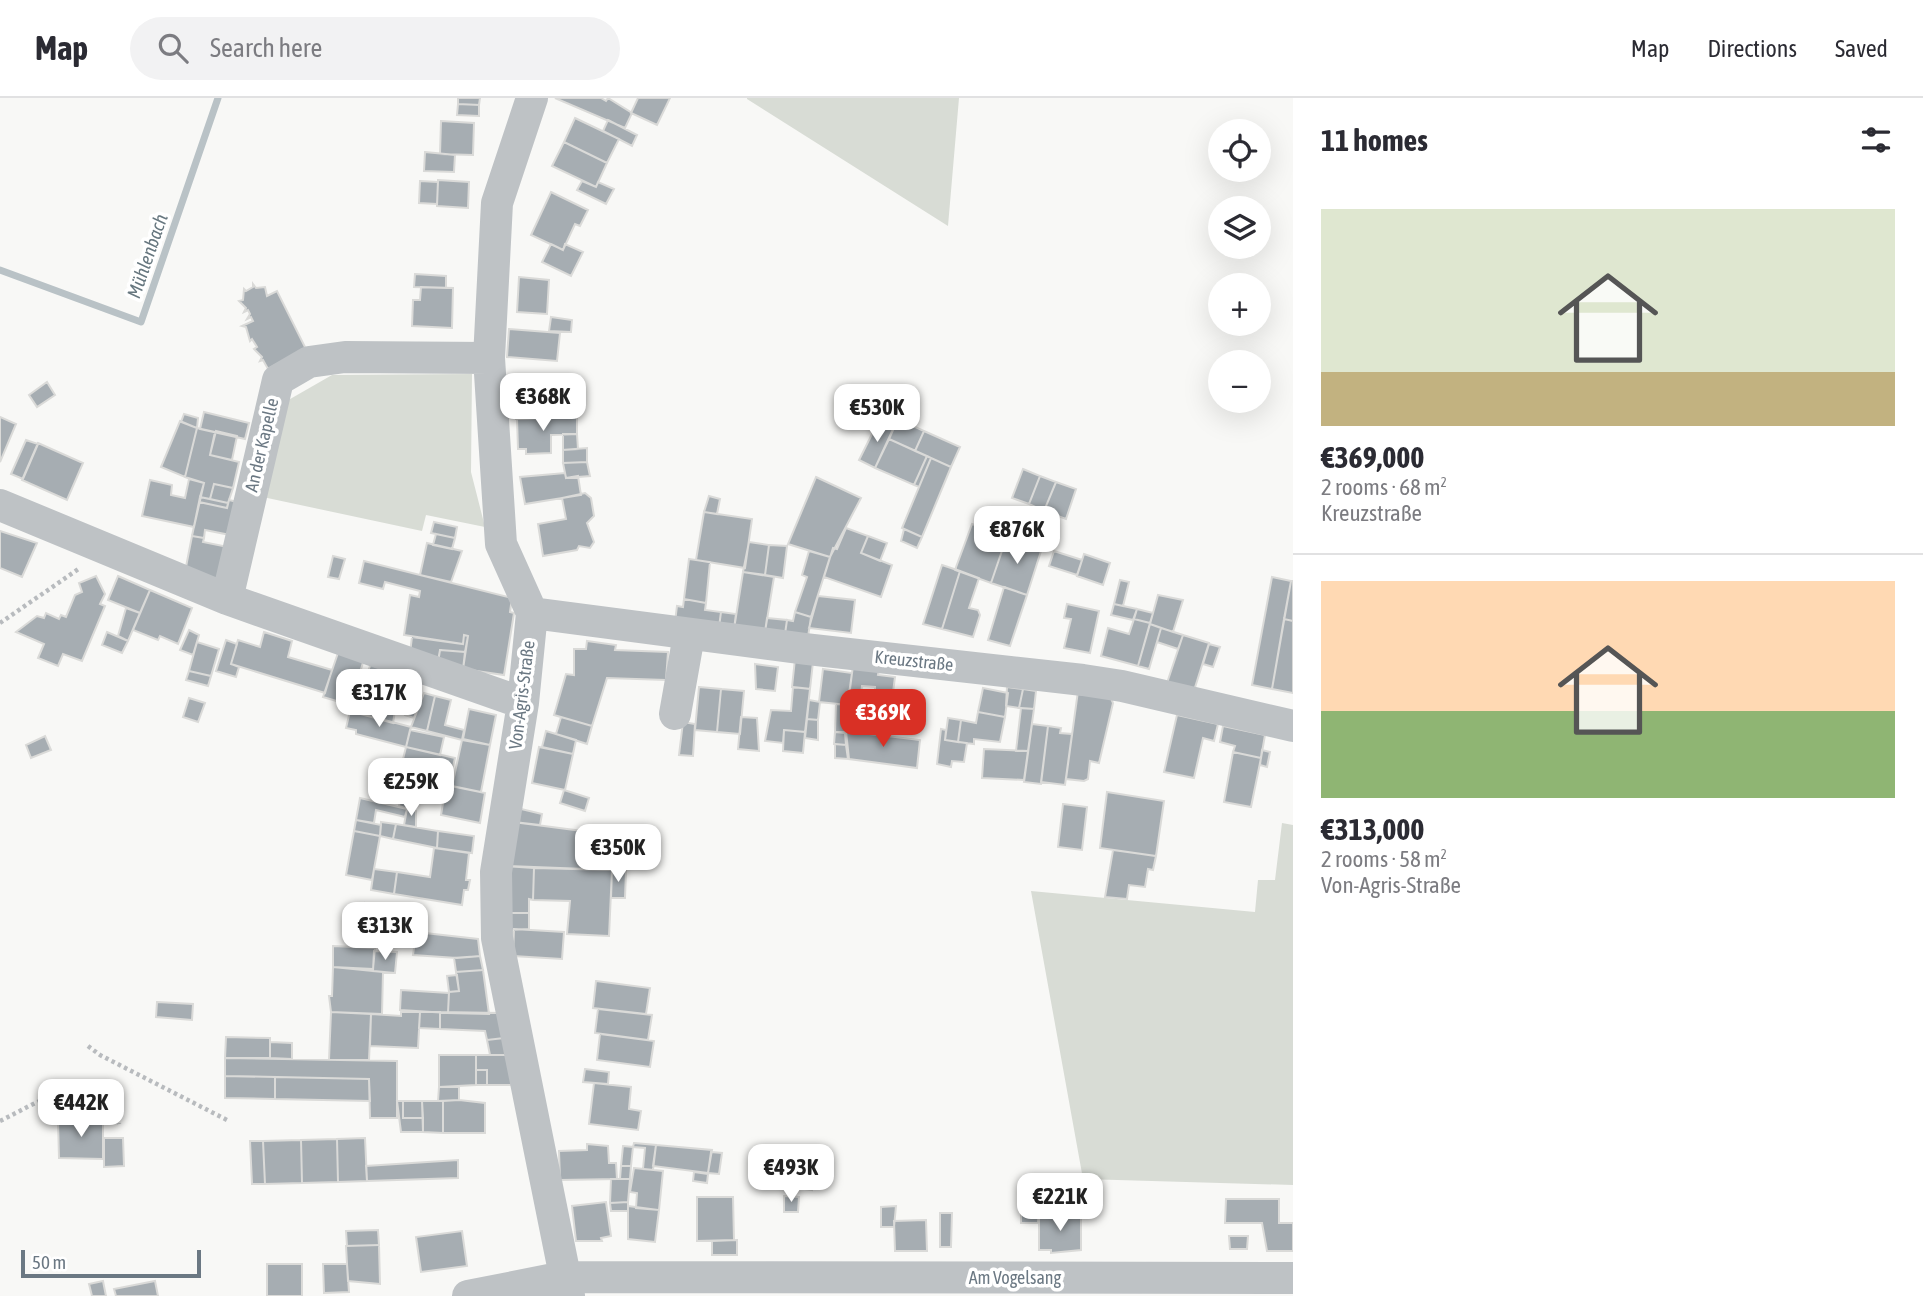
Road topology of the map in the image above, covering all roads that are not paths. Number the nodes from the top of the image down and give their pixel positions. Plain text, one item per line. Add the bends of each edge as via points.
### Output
1 (532, 98) edge
2 (489, 358) junction
3 (0, 505) edge
4 (227, 599) junction
5 (532, 613) junction
6 (689, 635) junction
7 (523, 703) junction
8 (675, 714) dead end
9 (1293, 726) edge
10 (1293, 1278) edge
11 (566, 1286) edge
12 (775, 1287) edge
13 (1256, 1287) edge
14 (468, 1296) edge

1 - 2 street, Von-Agris-Straße via 498,203
2 - 4 street, An der Kapelle via 345,357 309,362 278,380
2 - 5 street, Von-Agris-Straße via 501,544
3 - 4 street
4 - 7 street
5 - 6 street, Kreuzstraße
5 - 7 street, Von-Agris-Straße
6 - 8 street
6 - 9 street, Kreuzstraße via 1083,680
7 - 11 street, Von-Agris-Straße via 496,872 495,920
10 - 13 street, Am Vogelsang
11 - 12 street, Am Vogelsang
11 - 14 street, Am Vogelsang
12 - 13 street, Am Vogelsang

